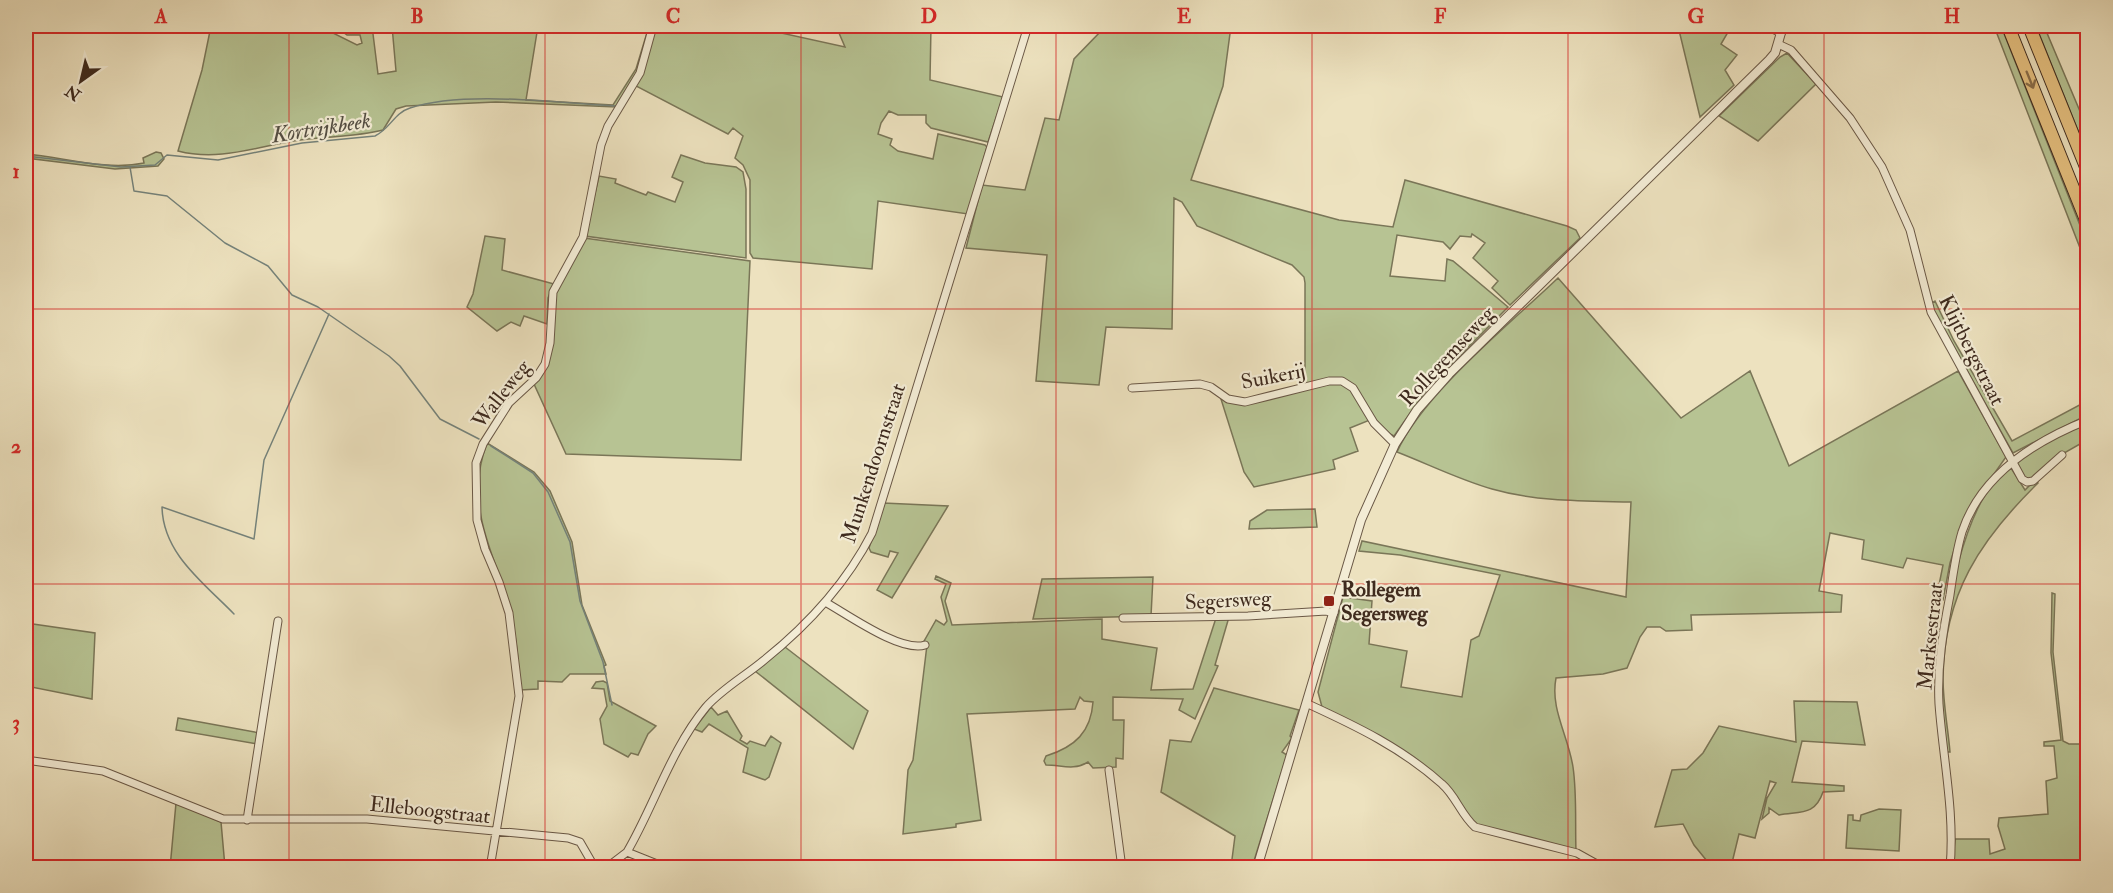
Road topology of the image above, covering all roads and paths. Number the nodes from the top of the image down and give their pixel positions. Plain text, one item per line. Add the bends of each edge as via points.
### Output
1 (653, 26) edge
2 (1028, 26) edge
3 (1766, 26) edge
4 (2008, 26) edge
5 (2029, 26) edge
6 (1782, 29) edge
7 (1778, 44) junction
8 (2088, 172) edge
9 (2088, 225) edge
10 (1132, 388) dead end
11 (2088, 420) edge
12 (1395, 444) junction
13 (2062, 455) dead end
14 (2012, 461) junction
15 (825, 602) junction
16 (1334, 613) junction
17 (1124, 618) dead end
18 (278, 621) dead end
19 (925, 645) dead end
20 (1308, 704) junction
21 (26, 760) edge
22 (1109, 770) dead end
23 (247, 820) junction
24 (496, 833) junction
25 (627, 852) junction
26 (490, 867) edge
27 (595, 867) edge
28 (606, 867) edge
29 (667, 867) edge
30 (1122, 867) edge
31 (1257, 867) edge
32 (1604, 867) edge
33 (1950, 867) edge

1 - 24 street, Walleweg via 640,73 601,145 583,237 553,292 545,364 509,404 483,444 476,463 477,520 508,613 519,696
2 - 15 street, Munkendoornstraat via 872,533 854,567
3 - 6 street
4 -> 9 highway
5 - 8 highway
6 - 7 street, Rollegemseweg
7 - 12 street, Rollegemseweg via 1769,60 1449,374 1417,410
7 - 14 street, Klijtbergstraat via 1791,50 1850,118 1882,167 1911,230 1931,312
10 - 12 street, Suikerij via 1200,384 1228,399 1245,402 1342,381 1353,388 1374,423
11 - 14 street, Marksestraat via 2043,440
12 - 16 street, Rollegemseweg via 1360,520
13 - 14 street via 2029,482 2022,479
14 - 33 street, Marksestraat via 1988,487 1963,530 1941,643 1938,672 1952,812
15 - 19 street via 888,638
15 - 25 street, Munkendoornstraat via 797,632 699,716
16 - 17 street, Segersweg
16 - 20 street, Rollegemseweg
18 - 23 street
20 - 31 street, Rollegemseweg
20 - 32 street via 1360,727 1415,763 1455,797 1475,827 1577,853
21 - 23 street, Elleboogstraat via 103,771 223,819
22 - 30 street
23 - 24 street, Elleboogstraat via 367,819
24 - 26 street, Walleweg
24 - 27 street, Elleboogstraat via 574,840 584,847
25 - 28 street, Munkendoornstraat
25 - 29 street

